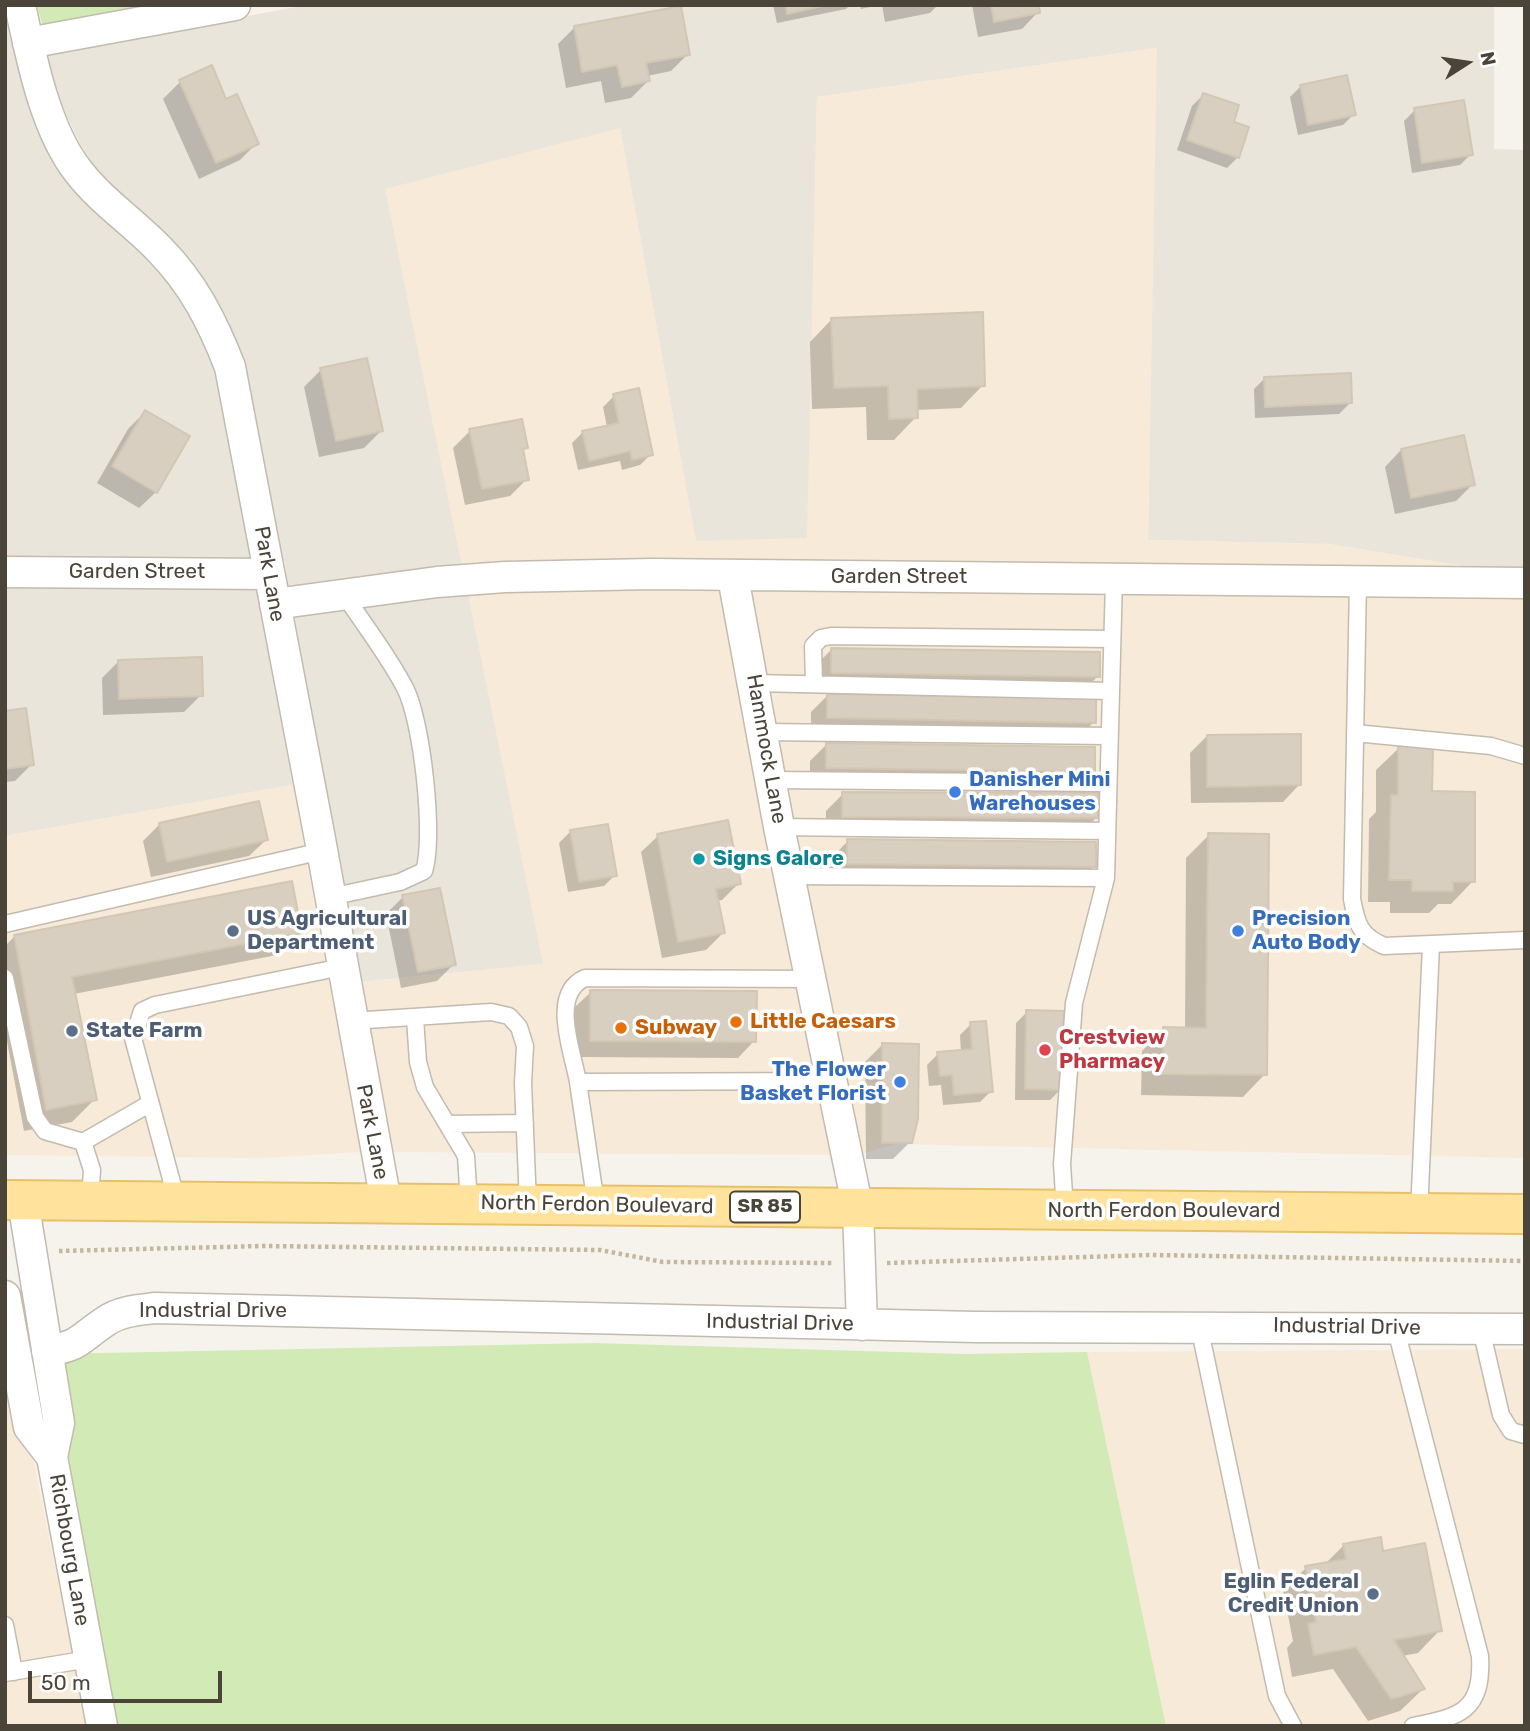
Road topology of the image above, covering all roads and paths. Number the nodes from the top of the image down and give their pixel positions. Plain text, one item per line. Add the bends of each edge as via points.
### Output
1 (20, 5) edge
2 (235, 5) edge
3 (28, 43) junction
4 (5, 572) edge
5 (269, 574) junction
6 (733, 577) junction
7 (1114, 579) junction
8 (1357, 581) junction
9 (1525, 583) edge
10 (344, 594) junction
11 (275, 604) junction
12 (1112, 639) junction
13 (754, 683) junction
14 (814, 684) junction
15 (1110, 691) junction
16 (763, 732) junction
17 (1355, 733) junction
18 (1109, 736) junction
19 (1525, 757) edge
20 (771, 780) junction
21 (1108, 783) junction
22 (779, 827) junction
23 (1107, 831) junction
24 (322, 850) junction
25 (789, 876) junction
26 (1105, 877) junction
27 (330, 898) junction
28 (5, 924) edge
29 (1525, 940) edge
30 (1431, 945) junction
31 (342, 967) junction
32 (5, 978) edge
33 (810, 979) junction
34 (415, 1018) junction
35 (351, 1021) junction
36 (830, 1081) junction
37 (578, 1082) junction
38 (149, 1104) junction
39 (525, 1123) junction
40 (447, 1124) junction
41 (83, 1142) junction
42 (14, 1200) edge
43 (90, 1200) junction
44 (177, 1201) junction
45 (386, 1202) junction
46 (469, 1203) junction
47 (528, 1204) junction
48 (596, 1204) junction
49 (858, 1209) junction
50 (1065, 1210) junction
51 (1419, 1213) junction
52 (1525, 1214) edge
53 (30, 1251) junction
54 (1525, 1261) edge
55 (860, 1263) junction
56 (6, 1301) edge
57 (862, 1325) junction
58 (1199, 1326) junction
59 (1395, 1326) junction
60 (1481, 1329) junction
61 (1525, 1329) edge
62 (47, 1351) junction
63 (1525, 1435) edge
64 (52, 1457) junction
65 (5, 1625) edge
66 (89, 1659) junction
67 (10, 1672) edge
68 (103, 1726) edge
69 (1293, 1726) edge
70 (1413, 1726) edge

1 - 3 street, Park Lane
2 - 3 street
3 - 5 street, Park Lane via 48,111 76,169 181,273 215,327 230,367
4 - 5 street, Garden Street
5 - 11 street, Park Lane
6 - 7 street, Garden Street
6 - 10 street, Garden Street via 505,577
6 - 13 street, Hammock Lane
7 - 8 street, Garden Street
7 - 12 lane
8 - 9 street, Garden Street
8 - 17 lane
10 - 11 street, Garden Street
10 - 27 lane via 414,709 430,817 429,857 424,871 400,882
11 - 24 street, Park Lane
12 - 14 lane via 831,636 813,646
12 - 15 lane
13 - 14 lane
13 - 16 street, Hammock Lane
14 - 15 lane
15 - 18 lane
16 - 18 lane
16 - 20 street, Hammock Lane
17 - 19 lane via 1491,746
17 - 30 lane via 1352,899 1356,921 1367,938 1384,946
18 - 21 lane
20 - 21 lane
20 - 22 street, Hammock Lane
21 - 23 lane
22 - 23 lane
22 - 25 street, Hammock Lane
23 - 26 lane
24 - 27 street, Park Lane
24 - 28 lane
25 - 26 lane
25 - 33 street, Hammock Lane
26 - 50 lane via 1074,1003 1062,1164
27 - 31 street, Park Lane
29 - 30 lane
30 - 51 lane
31 - 35 street, Park Lane
31 - 38 lane via 142,1011 133,1038
32 - 41 lane via 35,1117 45,1131
33 - 36 street, Hammock Lane
33 - 37 lane via 600,976 575,982 565,1008
34 - 35 lane
34 - 39 lane via 491,1012 509,1016 519,1027 525,1046
34 - 40 lane via 425,1087
35 - 45 street, Park Lane
36 - 37 lane
36 - 49 street, Hammock Lane
37 - 48 lane
38 - 41 lane
38 - 44 lane
39 - 40 lane
39 - 47 lane
40 - 46 lane via 466,1156
41 - 43 lane via 92,1170
42 - 43 main road, North Ferdon Boulevard / SR 85
42 - 53 street, Richbourg Lane
43 - 44 main road, North Ferdon Boulevard / SR 85
44 - 45 main road, North Ferdon Boulevard / SR 85
45 - 46 main road, North Ferdon Boulevard / SR 85
46 - 47 main road, North Ferdon Boulevard / SR 85
47 - 48 main road, North Ferdon Boulevard / SR 85
48 - 49 main road, North Ferdon Boulevard / SR 85
49 - 50 main road, North Ferdon Boulevard / SR 85
49 - 55 street, Hammock Lane
50 - 51 main road, North Ferdon Boulevard / SR 85
51 - 52 main road, North Ferdon Boulevard / SR 85
53 - 55 path via 263,1246 600,1250 663,1262
53 - 62 street, Richbourg Lane
54 - 55 path via 1151,1255
55 - 57 street, Hammock Lane
56 - 64 street, Richbourg Lane via 29,1427
57 - 58 street, Industrial Drive
57 - 62 street, Industrial Drive via 155,1308 126,1311 80,1342
58 - 59 street, Industrial Drive
58 - 69 lane via 1277,1696
59 - 60 street, Industrial Drive
59 - 70 lane via 1481,1671 1477,1692 1465,1709 1453,1718
60 - 61 street, Industrial Drive
60 - 63 lane via 1501,1415 1511,1430
62 - 64 street, Richbourg Lane via 59,1423
64 - 66 street, Richbourg Lane
65 - 67 lane
66 - 67 lane
66 - 68 street, Richbourg Lane

